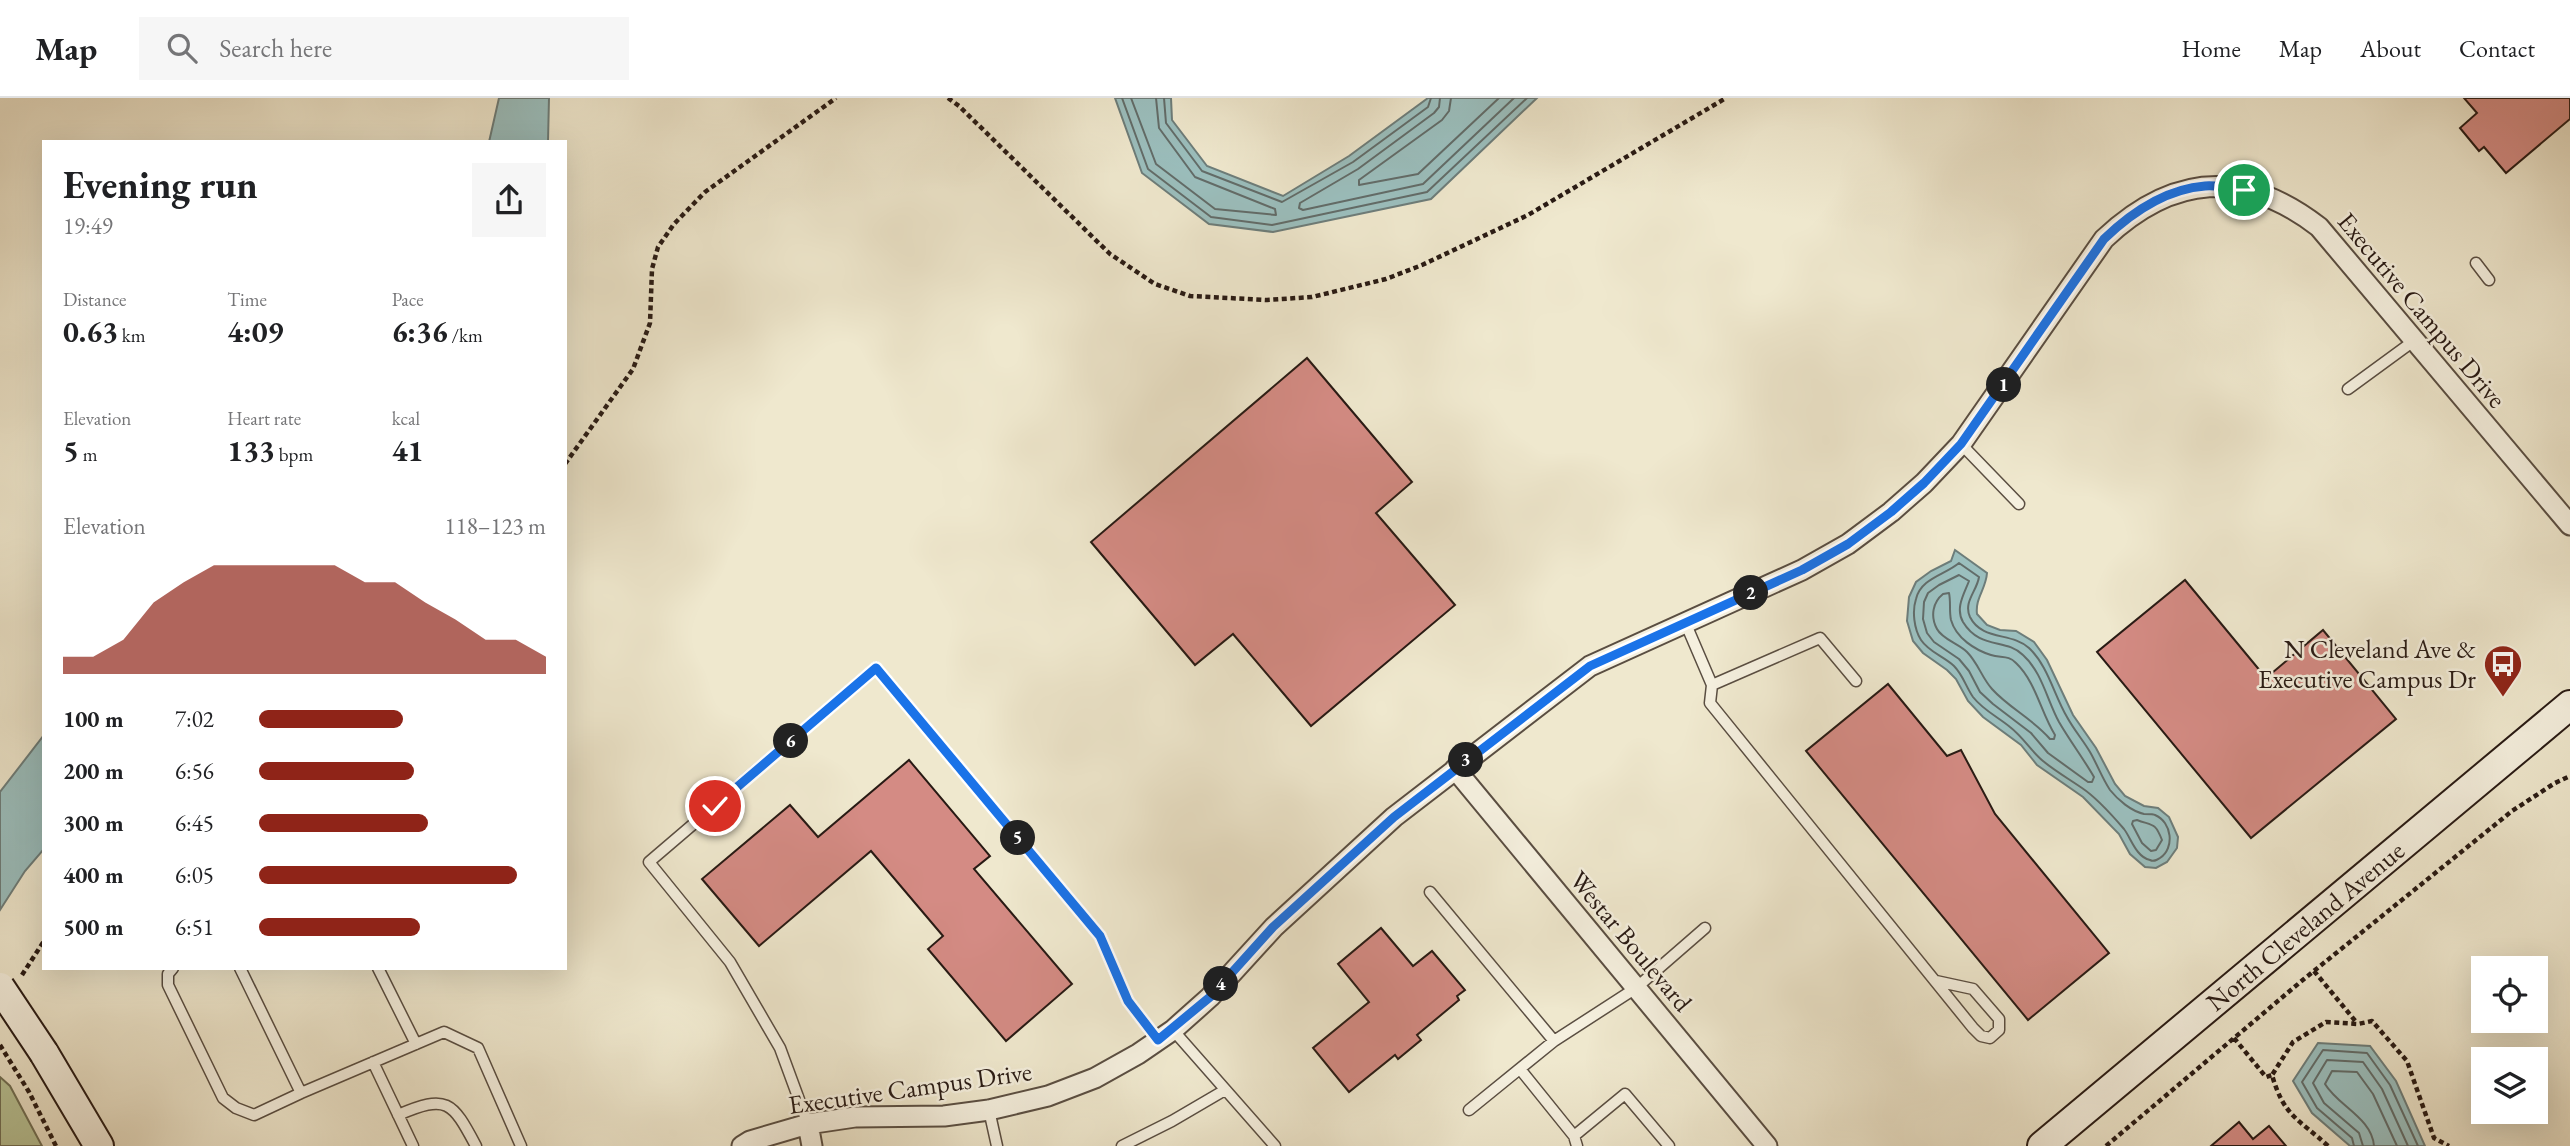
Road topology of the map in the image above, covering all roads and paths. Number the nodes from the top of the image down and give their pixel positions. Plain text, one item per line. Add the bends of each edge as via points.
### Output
1 (836, 98) edge
2 (948, 98) edge
3 (1726, 98) edge
4 (2476, 263) dead end
5 (2489, 280) dead end
6 (2415, 340) junction
7 (2348, 389) dead end
8 (1961, 444) junction
9 (567, 461) edge
10 (2019, 504) dead end
11 (2570, 525) edge
12 (1685, 622) junction
13 (1856, 681) dead end
14 (1712, 685) junction
15 (2570, 705) edge
16 (1455, 769) junction
17 (2570, 776) edge
18 (1430, 892) dead end
19 (1705, 928) dead end
20 (171, 970) edge
21 (241, 970) edge
22 (380, 970) edge
23 (2314, 971) junction
24 (1936, 981) junction
25 (0, 987) edge
26 (1636, 988) junction
27 (2358, 1024) junction
28 (1165, 1035) junction
29 (2234, 1038) junction
30 (1554, 1041) junction
31 (416, 1044) junction
32 (0, 1045) edge
33 (373, 1062) junction
34 (1520, 1069) junction
35 (2272, 1075) junction
36 (1225, 1090) junction
37 (301, 1093) junction
38 (989, 1110) junction
39 (1469, 1110) dead end
40 (398, 1115) junction
41 (808, 1124) junction
42 (1575, 1141) edge
43 (56, 1146) edge
44 (99, 1146) edge
45 (413, 1146) edge
46 (476, 1146) edge
47 (521, 1146) edge
48 (743, 1146) edge
49 (812, 1146) edge
50 (997, 1146) edge
51 (1122, 1146) edge
52 (1275, 1146) edge
53 (1669, 1146) edge
54 (1767, 1146) edge
55 (2042, 1146) edge
56 (2106, 1146) edge
57 (2328, 1146) edge
58 (2449, 1146) edge

1 - 9 path via 705,192 674,224 658,247 649,323 633,369
2 - 3 path via 1110,254 1156,284 1190,296 1267,300 1312,297 1398,275 1528,215
4 - 5 lane
6 - 7 lane
6 - 8 street, Executive Campus Drive via 2332,241 2298,211 2244,190 2205,186 2154,201 2104,239
6 - 11 street, Executive Campus Drive
8 - 10 lane
8 - 12 street, Executive Campus Drive via 1908,498 1848,544 1802,570
12 - 14 lane
12 - 16 street, Executive Campus Drive via 1590,666
13 - 14 lane via 1819,638
14 - 24 lane via 1710,703
15 - 55 main road, North Cleveland Avenue
16 - 26 street, Westar Boulevard
16 - 28 street, Executive Campus Drive via 1394,817 1283,918 1210,997
17 - 23 path via 2512,811
18 - 30 lane
19 - 26 lane
20 - 37 lane via 168,985 223,1098 254,1115
21 - 37 lane
22 - 31 lane
23 - 27 path
23 - 29 path
24 - 24 lane via 1981,1036 1990,1038 1999,1030 1999,1019 1973,989
25 - 44 main road, bridge
26 - 30 lane
26 - 54 street, Westar Boulevard
27 - 35 path via 2326,1022 2293,1042
27 - 58 path via 2372,1021 2407,1062 2434,1138
28 - 36 lane
28 - 38 street, Executive Campus Drive via 1095,1078 1048,1096
28 - 41 lane via 1128,1001 1100,936 876,668 649,862 730,962 780,1048
29 - 35 path via 2266,1077
29 - 56 path
30 - 34 lane
31 - 33 lane
31 - 47 lane via 444,1032 478,1048
32 - 43 path
33 - 37 lane
33 - 40 lane
34 - 39 lane
34 - 42 lane
35 - 57 path via 2289,1114
36 - 51 lane
36 - 52 lane
38 - 41 street, Executive Campus Drive
38 - 50 lane
40 - 45 lane
40 - 46 lane via 427,1102 446,1105 460,1115
41 - 48 street, Executive Campus Drive
41 - 49 street
42 - 53 lane via 1625,1094

